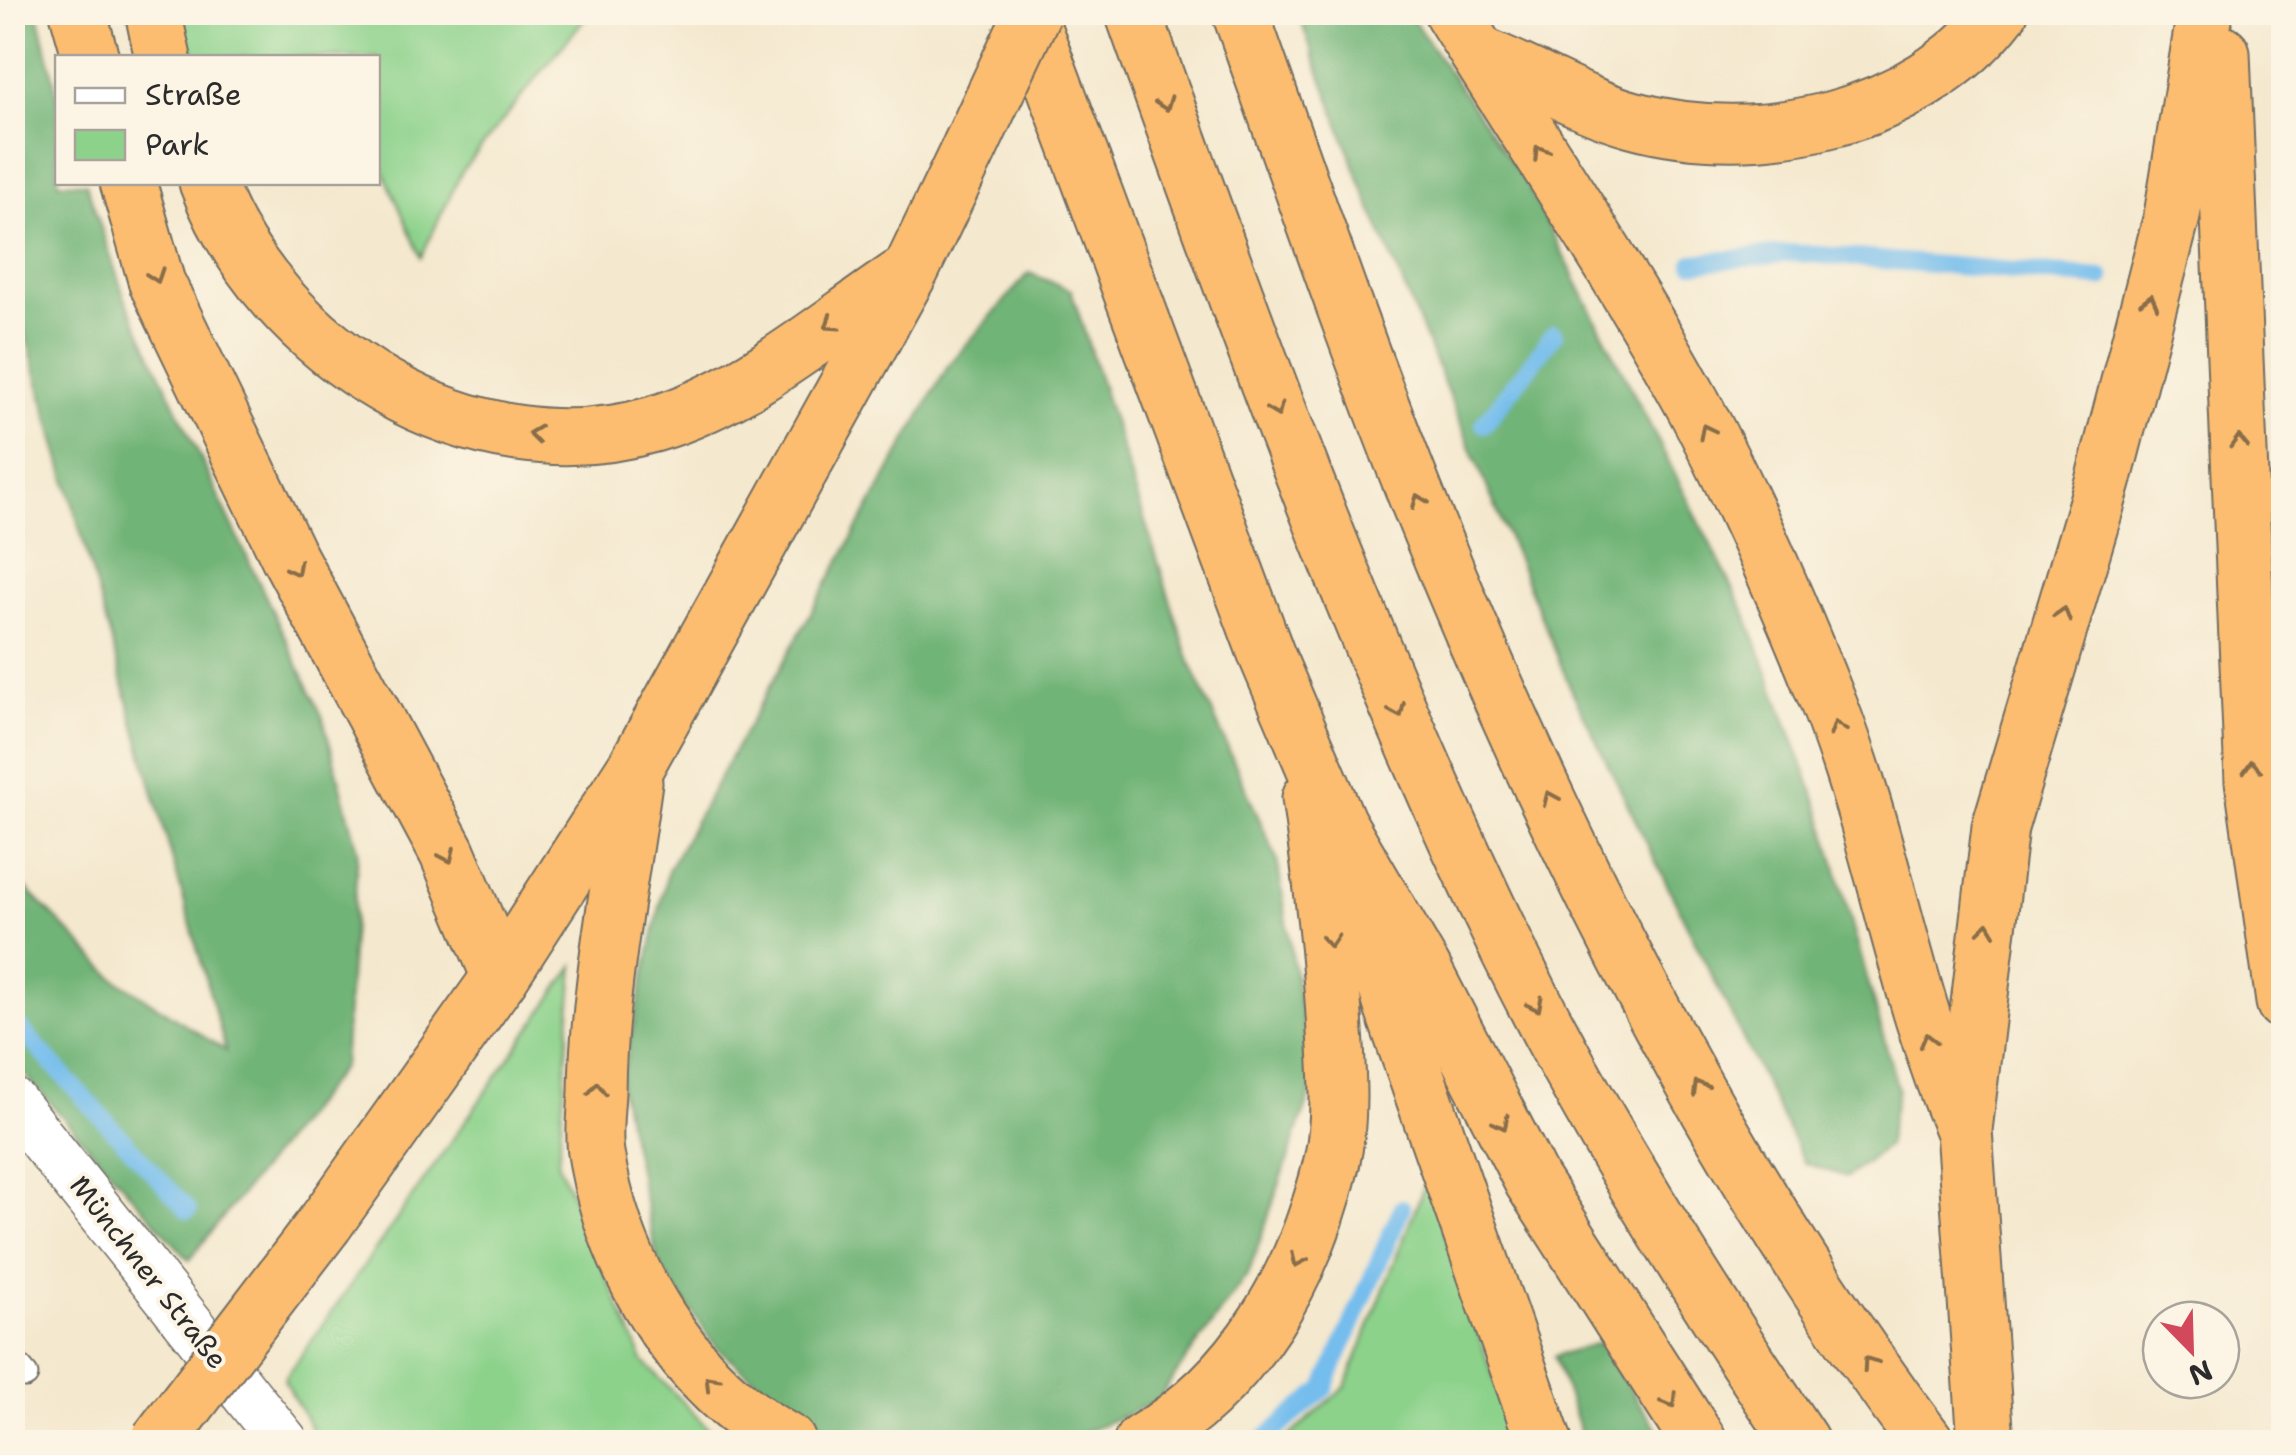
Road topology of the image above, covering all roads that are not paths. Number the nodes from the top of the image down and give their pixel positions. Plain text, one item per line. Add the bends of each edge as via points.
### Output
1 (78, 12) edge
2 (153, 12) edge
3 (1030, 12) edge
4 (1132, 12) edge
5 (1240, 12) edge
6 (2000, 12) edge
7 (2205, 12) edge
8 (2221, 12) edge
9 (1465, 33) edge
10 (91, 55) edge
11 (162, 55) edge
12 (129, 185) edge
13 (208, 185) edge
14 (912, 270) junction
15 (1301, 741) junction
16 (636, 766) junction
17 (1338, 823) junction
18 (500, 977) junction
19 (2284, 1002) edge
20 (12, 1102) edge
21 (1964, 1130) junction
22 (158, 1442) edge
23 (284, 1442) edge
24 (788, 1442) edge
25 (1142, 1442) edge
26 (1544, 1442) edge
27 (1699, 1442) edge
28 (1801, 1442) edge
29 (1926, 1442) edge
30 (1986, 1442) edge

1 - 10 highway
2 - 11 highway
3 - 14 highway, bridge
3 - 15 highway
4 -> 28 highway via 1322,532 1463,855 1604,1128
29 -> 5 highway via 1794,1248 1648,1000 1587,880 1428,524
6 - 9 highway via 1935,72 1875,104 1756,135 1693,133 1576,101
21 -> 7 highway via 2000,828 2103,482 2172,216
19 -> 8 highway via 2253,781
21 -> 9 highway via 1931,1054 1890,892 1830,706 1758,530 1626,288
12 -> 18 highway via 157,283 288,555 447,852
14 -> 13 highway via 763,375 709,402 618,432 544,436 454,416 360,372 301,327 263,282 224,230
14 - 16 highway
15 - 17 highway
15 -> 25 highway via 1330,932 1338,1076 1332,1159 1304,1248 1268,1322 1227,1378
16 - 18 highway
24 -> 16 highway via 717,1390 674,1342 620,1242 596,1152 597,1044
17 - 26 highway via 1392,1006
17 -> 27 highway via 1423,969 1532,1182
18 - 22 highway, bridge
20 - 23 street, Münchner Straße
21 - 30 highway

